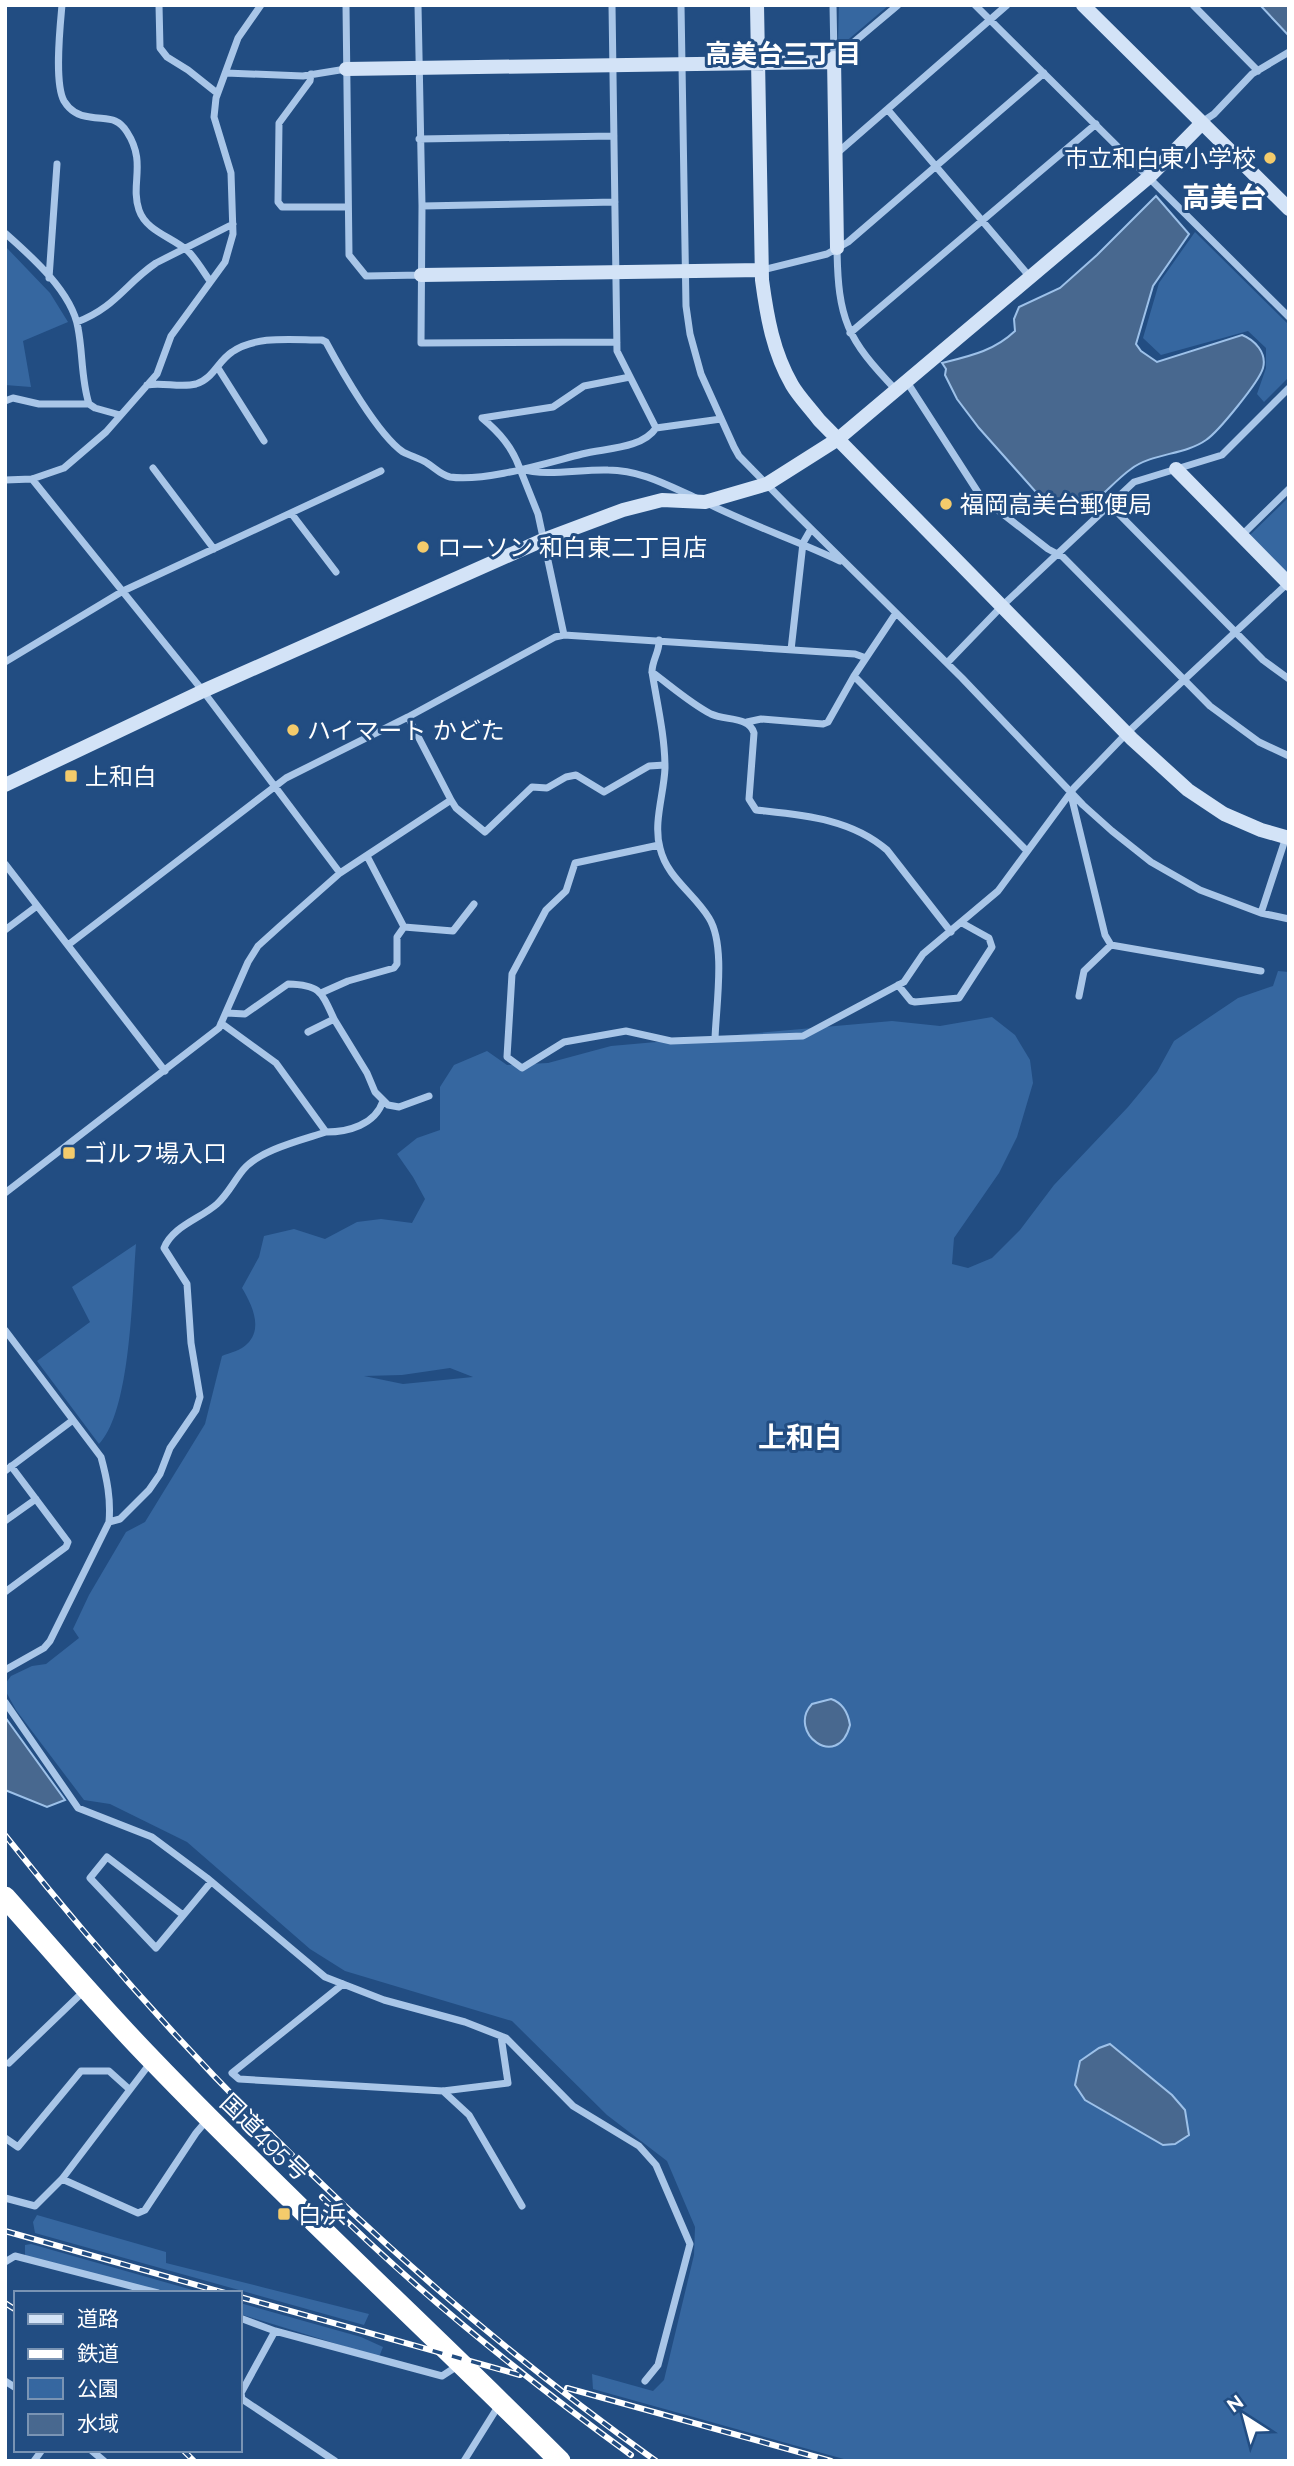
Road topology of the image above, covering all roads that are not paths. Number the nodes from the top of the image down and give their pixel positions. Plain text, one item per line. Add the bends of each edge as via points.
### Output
1 (62, 5) edge
2 (159, 5) edge
3 (261, 5) edge
4 (346, 5) edge
5 (418, 5) edge
6 (612, 5) edge
7 (681, 5) edge
8 (757, 5) edge
9 (833, 5) edge
10 (898, 5) edge
11 (975, 5) edge
12 (1007, 5) edge
13 (1083, 5) edge
14 (1193, 5) edge
15 (991, 21) junction
16 (1289, 52) edge
17 (834, 58) junction
18 (759, 63) junction
19 (682, 64) junction
20 (613, 65) junction
21 (418, 67) junction
22 (346, 69) junction
23 (1258, 71) junction
24 (226, 73) junction
25 (1044, 73) junction
26 (311, 74) junction
27 (217, 93) junction
28 (888, 110) junction
29 (1202, 123) junction
30 (1096, 124) junction
31 (614, 136) junction
32 (419, 139) junction
33 (835, 155) junction
34 (57, 164) dead end
35 (936, 166) junction
36 (1149, 177) junction
37 (615, 202) junction
38 (422, 206) junction
39 (348, 207) junction
40 (1289, 209) edge
41 (982, 221) junction
42 (233, 224) junction
43 (5, 233) edge
44 (184, 248) junction
45 (837, 248) junction
46 (762, 270) junction
47 (686, 271) junction
48 (617, 272) junction
49 (421, 275) junction
50 (1030, 277) junction
51 (49, 278) junction
52 (210, 281) junction
53 (1289, 317) edge
54 (76, 322) junction
55 (850, 333) junction
56 (617, 342) junction
57 (218, 368) junction
58 (630, 377) junction
59 (147, 385) junction
60 (902, 386) junction
61 (1289, 388) edge
62 (5, 401) edge
63 (89, 404) junction
64 (120, 415) junction
65 (721, 419) junction
66 (656, 429) junction
67 (838, 439) junction
68 (264, 441) dead end
69 (153, 468) dead end
70 (520, 468) junction
71 (1176, 469) junction
72 (381, 471) dead end
73 (32, 479) junction
74 (5, 480) edge
75 (767, 484) junction
76 (1289, 489) edge
77 (705, 502) junction
78 (1110, 505) junction
79 (292, 513) junction
80 (811, 529) junction
81 (1241, 536) junction
82 (543, 540) junction
83 (803, 543) junction
84 (214, 549) junction
85 (1058, 554) junction
86 (847, 564) junction
87 (336, 572) dead end
88 (1288, 584) edge
89 (123, 591) junction
90 (1002, 606) junction
91 (896, 613) junction
92 (1236, 632) junction
93 (564, 635) junction
94 (659, 640) junction
95 (791, 650) junction
96 (866, 658) junction
97 (5, 662) edge
98 (947, 663) junction
99 (652, 672) junction
100 (854, 676) junction
101 (1289, 679) edge
102 (1184, 680) junction
103 (203, 691) junction
104 (408, 717) junction
105 (747, 722) junction
106 (1127, 733) junction
107 (1289, 756) edge
108 (665, 765) junction
109 (5, 785) edge
110 (275, 787) junction
111 (1071, 793) junction
112 (451, 800) junction
113 (1287, 838) edge
114 (659, 845) junction
115 (1027, 851) junction
116 (367, 856) junction
117 (5, 864) edge
118 (340, 873) junction
119 (474, 904) dead end
120 (37, 906) junction
121 (1261, 913) junction
122 (1289, 919) edge
123 (962, 923) junction
124 (404, 927) junction
125 (5, 930) edge
126 (951, 932) junction
127 (1111, 944) junction
128 (68, 945) junction
129 (1261, 971) dead end
130 (898, 985) junction
131 (321, 993) junction
132 (1079, 996) dead end
133 (227, 1013) junction
134 (334, 1019) junction
135 (221, 1023) junction
136 (308, 1032) dead end
137 (715, 1039) junction
138 (165, 1071) junction
139 (429, 1096) dead end
140 (383, 1101) junction
141 (326, 1132) junction
142 (5, 1194) edge
143 (5, 1330) edge
144 (73, 1420) junction
145 (8, 1468) edge
146 (36, 1499) junction
147 (5, 1521) edge
148 (108, 1522) junction
149 (5, 1592) edge
150 (5, 1670) edge
151 (5, 1702) edge
152 (211, 1882) junction
153 (5, 1898) edge
154 (183, 1915) junction
155 (343, 1984) junction
156 (87, 1988) junction
157 (501, 2036) junction
158 (152, 2061) junction
159 (9, 2063) dead end
160 (129, 2089) junction
161 (443, 2091) junction
162 (209, 2118) junction
163 (5, 2138) edge
164 (62, 2179) junction
165 (5, 2198) edge
166 (522, 2206) dead end
167 (5, 2262) edge
168 (150, 2291) edge
169 (242, 2319) edge
170 (275, 2331) junction
171 (462, 2363) junction
172 (645, 2381) dead end
173 (242, 2391) edge
174 (242, 2399) edge
175 (501, 2402) junction
176 (335, 2461) edge
177 (464, 2461) edge
178 (560, 2461) edge

1 - 44 street via 62,98 80,115 117,121 126,130 139,161 138,207 143,218
2 - 27 street via 160,48
3 - 24 street via 238,38
4 - 22 street
5 - 21 street
6 - 20 street
7 - 19 street
8 - 18 street
9 - 17 street
10 - 17 street
11 - 15 street
12 - 15 street
13 - 29 street
14 - 23 street
15 - 25 street
15 - 28 street
16 - 23 street
17 - 18 street via 828,62
17 - 33 street
18 - 19 street
18 - 46 street
19 - 20 street
19 - 47 street
20 - 21 street
20 - 31 street
21 - 22 street
21 - 32 street
22 - 26 street
22 - 39 street
23 - 29 street
24 - 26 street
24 - 27 street
25 - 30 street
25 - 35 street
26 - 39 street via 279,123 278,202 282,207
27 - 42 street via 214,117 231,173
28 - 33 street
28 - 35 street
29 - 36 street
29 - 40 street
30 - 36 street
30 - 41 street
31 - 32 street
31 - 37 street
32 - 38 street
33 - 45 street
34 - 51 street
35 - 41 street
35 - 45 street
36 - 50 street
36 - 53 street
37 - 38 street
37 - 48 street
38 - 49 street
39 - 49 street via 349,255 366,276
41 - 50 street
41 - 55 street
42 - 44 street
42 - 52 street via 225,262
43 - 51 street
44 - 52 street
44 - 54 street via 145,270 104,309
45 - 46 street
45 - 55 street via 839,300
46 - 47 street
46 - 67 street via 778,357 793,387
47 - 48 street
47 - 65 street via 690,334
48 - 49 street
48 - 56 street
49 - 56 street via 421,342
50 - 60 street
51 - 54 street via 63,293
52 - 59 street via 171,337 157,373
54 - 63 street
55 - 60 street via 871,364
56 - 58 street
57 - 59 street via 197,384
57 - 68 street
57 - 70 street via 229,353 249,342 322,340 378,426 405,453 445,476 479,476
58 - 66 street
58 - 70 street via 584,386 552,407 482,418 499,432
59 - 64 street
60 - 67 street
60 - 85 street via 981,497
61 - 71 street via 1222,454
62 - 63 street
63 - 64 street
64 - 73 street via 64,468
65 - 66 street
65 - 75 street via 739,456
66 - 70 street via 640,442
67 - 75 street
67 - 90 street
69 - 84 street
70 - 77 street via 534,472 633,472
70 - 82 street
71 - 78 street via 1134,482
71 - 81 street
72 - 79 street
73 - 74 street
73 - 89 street
75 - 77 street
75 - 80 street
76 - 81 street
77 - 82 street via 662,500
77 - 83 street
78 - 85 street
78 - 92 street
79 - 84 street
79 - 87 street
80 - 83 street
80 - 86 street
81 - 88 street
82 - 93 street
82 - 103 street
83 - 86 street
83 - 95 street
84 - 89 street
85 - 90 street
85 - 102 street
86 - 91 street
88 - 92 street
89 - 97 street
89 - 103 street
90 - 98 street
90 - 106 street
91 - 96 street
91 - 98 street
92 - 101 street
92 - 102 street
93 - 94 street
93 - 104 street
94 - 95 street
94 - 99 street
95 - 96 street
96 - 100 street
98 - 111 street
99 - 105 street via 712,714
99 - 108 street
100 - 105 street via 828,722
100 - 115 street
102 - 106 street
102 - 107 street via 1210,706
103 - 109 street
103 - 110 street
104 - 110 street
104 - 112 street
105 - 126 street via 754,733 752,807 823,818 878,842
106 - 111 street
106 - 113 street via 1188,790 1224,814
108 - 112 street via 649,766 604,792 576,775 547,789 532,786 485,832
108 - 114 street
110 - 118 street
110 - 128 street
111 - 115 street
111 - 121 street via 1151,862 1199,890
111 - 127 street
112 - 116 street
113 - 121 street
114 - 137 street via 667,867 699,904 719,944
114 - 137 street via 575,863 566,891 546,910 512,974 507,1057 522,1068 564,1042 626,1031 671,1041
115 - 123 street via 998,891
116 - 118 street
116 - 124 street
117 - 120 street
118 - 133 street via 258,946
119 - 124 street via 453,931
120 - 125 street
120 - 128 street
121 - 122 street
123 - 126 street
123 - 130 street via 989,938 992,947 959,998 915,1002
124 - 131 street via 397,937 394,968
126 - 130 street via 923,954
127 - 129 street
127 - 132 street via 1084,971
128 - 138 street
130 - 137 street via 803,1036
131 - 133 street via 314,987 288,984 245,1014
131 - 134 street
133 - 135 street
134 - 136 street
134 - 140 street
135 - 138 street
135 - 141 street via 275,1063
138 - 142 street
139 - 140 street via 399,1107
140 - 141 street via 375,1115 349,1131
141 - 148 street via 244,1168 216,1205 168,1238 164,1248 187,1284 200,1397 149,1490 120,1519
143 - 144 street
144 - 145 street
144 - 148 street via 101,1457 108,1481
145 - 146 street
146 - 147 street
146 - 149 street via 67,1538 66,1547
148 - 150 street via 50,1641
151 - 152 street via 78,1808 152,1837
152 - 154 street
152 - 155 street via 325,1977
153 - 156 highway, 国道495号
154 - 154 street via 156,1948 90,1878 107,1857
155 - 157 street
155 - 161 street via 232,2073 239,2079
156 - 158 highway, 国道495号
156 - 159 street
157 - 161 street via 508,2083
157 - 172 street via 573,2106 648,2155 690,2244 658,2365
158 - 160 street
158 - 162 highway, 国道495号
160 - 163 street via 109,2071 81,2071 19,2147
160 - 164 street
161 - 166 street via 469,2115
162 - 164 street via 145,2210 138,2213
162 - 171 highway, 国道495号
164 - 165 street via 35,2206
167 - 168 street via 15,2256
169 - 170 street
170 - 171 street via 442,2376
170 - 173 street
171 - 175 highway, 国道495号
174 - 176 street
175 - 177 street
175 - 178 highway, 国道495号

